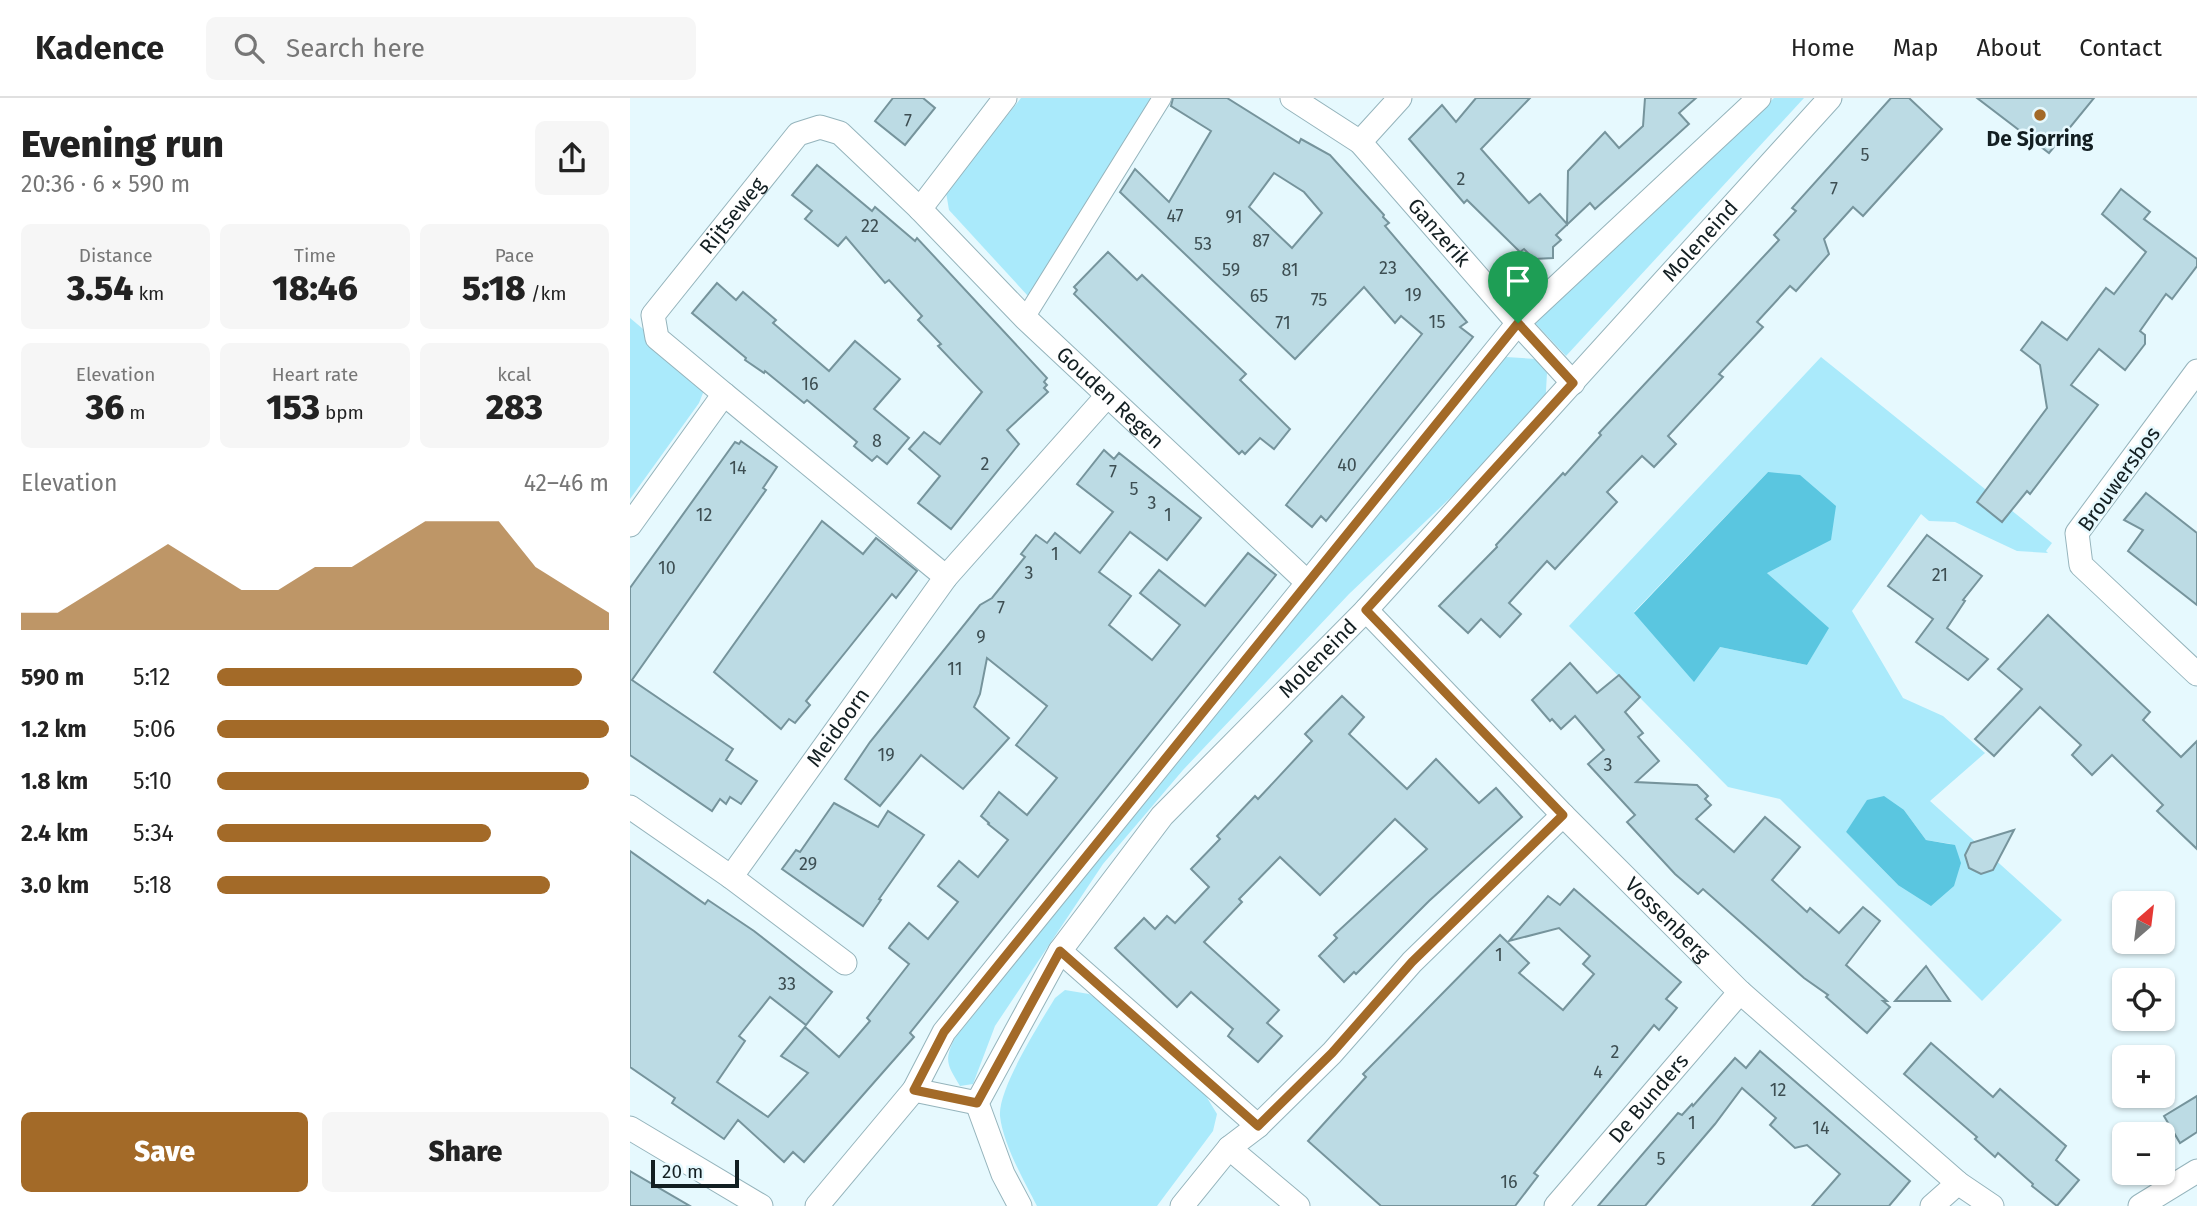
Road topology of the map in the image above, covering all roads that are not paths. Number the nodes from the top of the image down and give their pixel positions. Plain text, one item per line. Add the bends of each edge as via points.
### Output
1 (1005, 98) edge
2 (1162, 98) edge
3 (1292, 98) edge
4 (1400, 98) edge
5 (1759, 98) edge
6 (1829, 98) edge
7 (1360, 142) junction
8 (920, 209) junction
9 (1025, 318) junction
10 (1518, 323) junction
11 (2197, 371) edge
12 (1573, 383) junction
13 (724, 394) junction
14 (1107, 396) junction
15 (630, 525) edge
16 (946, 577) junction
17 (1307, 582) junction
18 (1366, 610) junction
19 (2197, 674) edge
20 (630, 807) edge
21 (1563, 815) junction
22 (731, 877) junction
23 (1060, 951) junction
24 (845, 963) dead end
25 (1740, 992) junction
26 (914, 1090) junction
27 (977, 1103) junction
28 (1258, 1126) junction
29 (630, 1128) edge
30 (1229, 1147) junction
31 (2197, 1171) edge
32 (1958, 1184) junction
33 (761, 1206) edge
34 (817, 1206) edge
35 (1020, 1206) edge
36 (1182, 1206) edge
37 (1297, 1206) edge
38 (1556, 1206) edge
39 (1932, 1206) edge
40 (1992, 1206) edge
41 (2140, 1206) edge

1 - 8 street
2 - 9 street
3 - 7 street, Ganzerik
4 - 7 street
5 - 10 street
6 - 12 street, Moleneind
7 - 10 street, Ganzerik
8 - 9 street, Gouden Regen
8 - 13 street, Rijtseweg via 840,133 820,127 798,134 653,315 657,338
9 - 14 street, Gouden Regen
10 - 12 street, Ganzerik
10 - 17 street
11 - 19 street, Brouwersbos via 2077,533 2081,565
12 - 18 street, Moleneind
13 - 15 street
13 - 16 street
14 - 16 street, Meidoorn
14 - 17 street, Gouden Regen
16 - 22 street, Meidoorn
17 - 26 street via 944,1032
18 - 21 street, Vossenberg
18 - 23 street, Moleneind via 1162,816
20 - 22 street
21 - 25 street, Vossenberg
21 - 28 street via 1412,962 1332,1053
22 - 24 street
23 - 27 street, Moleneind
23 - 28 street
25 - 32 street, Vossenberg
25 - 38 street, De Bunders
26 - 27 street
26 - 34 street
27 - 35 street
28 - 30 street
29 - 33 street
30 - 36 street
30 - 37 street
31 - 41 street
32 - 39 street
32 - 40 street, Vossenberg

